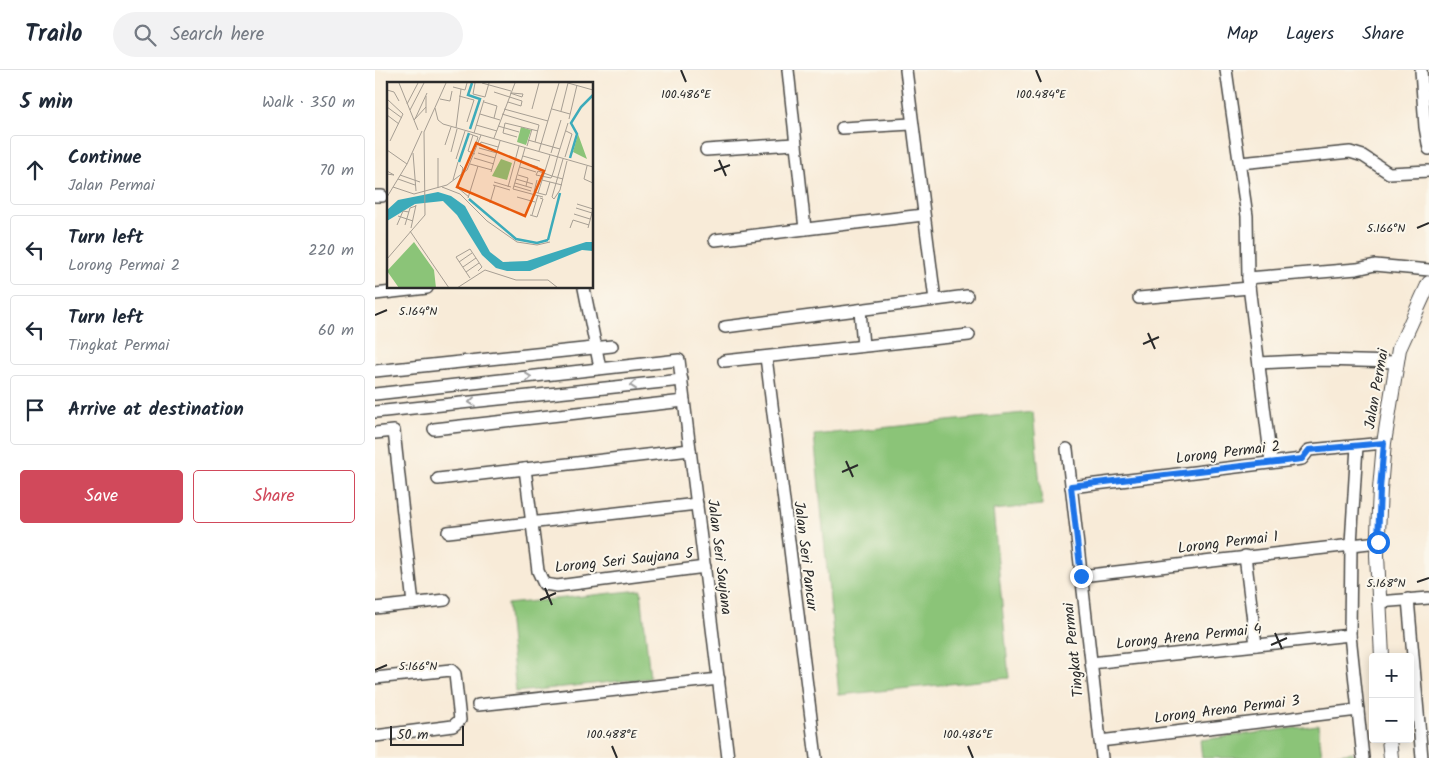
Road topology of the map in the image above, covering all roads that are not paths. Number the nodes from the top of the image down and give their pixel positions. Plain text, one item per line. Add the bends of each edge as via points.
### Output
1 (787, 70) edge
2 (906, 70) edge
3 (1226, 70) edge
4 (1421, 70) edge
5 (911, 124) junction
6 (842, 128) dead end
7 (794, 144) junction
8 (1429, 149) edge
9 (706, 150) dead end
10 (1240, 163) junction
11 (1429, 172) edge
12 (923, 215) junction
13 (805, 229) junction
14 (715, 240) dead end
15 (1429, 270) edge
16 (1248, 283) junction
17 (1429, 283) edge
18 (418, 289) edge
19 (584, 289) edge
20 (375, 294) edge
21 (967, 296) dead end
22 (1139, 298) dead end
23 (935, 300) junction
24 (860, 310) junction
25 (725, 326) dead end
26 (969, 335) dead end
27 (595, 346) junction
28 (612, 346) dead end
29 (863, 346) junction
30 (766, 357) junction
31 (724, 361) dead end
32 (1397, 362) junction
33 (1259, 363) junction
34 (600, 368) junction
35 (375, 371) edge
36 (682, 380) junction
37 (375, 394) edge
38 (685, 401) junction
39 (375, 412) edge
40 (434, 429) dead end
41 (375, 434) edge
42 (1384, 443) junction
43 (1357, 446) junction
44 (1067, 449) dead end
45 (690, 450) junction
46 (1271, 462) junction
47 (525, 469) junction
48 (438, 479) dead end
49 (1071, 486) junction
50 (697, 504) junction
51 (531, 523) junction
52 (449, 532) dead end
53 (1378, 542) junction
54 (1351, 544) junction
55 (1245, 556) junction
56 (705, 567) junction
57 (1081, 576) junction
58 (1429, 598) edge
59 (1408, 599) junction
60 (445, 600) dead end
61 (1378, 602) junction
62 (413, 604) junction
63 (375, 608) edge
64 (1350, 634) junction
65 (1256, 645) junction
66 (1383, 653) edge
67 (1091, 663) junction
68 (375, 678) edge
69 (719, 679) junction
70 (478, 705) dead end
71 (1358, 710) junction
72 (375, 736) edge
73 (1100, 741) junction
74 (1389, 743) edge
75 (728, 758) edge
76 (816, 758) edge
77 (1102, 758) edge
78 (1363, 758) edge
79 (1391, 758) edge
80 (1423, 758) edge

1 - 7 street
2 - 5 street
3 - 10 street
4 - 8 street
5 - 6 street
5 - 12 street
7 - 9 street
7 - 13 street
10 - 11 street via 1351,152 1389,173
10 - 16 street via 1247,216
12 - 13 street
12 - 23 street
13 - 14 street
15 - 16 street via 1375,265
16 - 22 street
16 - 33 street
17 - 32 street, Jalan Permai via 1399,349
18 - 20 street
19 - 27 street
21 - 23 street
23 - 24 street
24 - 25 street
24 - 29 street
26 - 29 street
27 - 28 street
27 - 34 street
27 - 35 street
29 - 30 street
30 - 31 street
30 - 76 street, Jalan Seri Pancur
32 - 33 street via 1320,360
32 - 42 street, Jalan Permai
33 - 46 street
34 - 36 street, Jalan Seri Saujana via 679,360
37 -> 34 street
36 - 38 street, Jalan Seri Saujana
36 -> 39 street
38 - 40 street
38 - 45 street, Jalan Seri Saujana
41 - 62 street via 394,431
42 - 43 street, Lorong Permai 2
42 - 53 street, Jalan Permai
43 - 46 street, Lorong Permai 2 via 1309,450 1302,459
43 - 54 street
44 - 49 street, Tingkat Permai
45 - 47 street
45 - 50 street, Jalan Seri Saujana
46 - 49 street, Lorong Permai 2
47 - 48 street
47 - 51 street, Lorong Seri Saujana 5
49 - 57 street, Tingkat Permai
50 - 51 street
50 - 56 street, Jalan Seri Saujana
51 - 52 street
51 - 56 street, Lorong Seri Saujana 5 via 538,571 544,584 557,586
53 - 54 street, Lorong Permai 1
53 - 61 street, Jalan Permai
54 - 55 street, Lorong Permai 1
54 - 64 street
55 - 57 street, Lorong Permai 1
55 - 65 street
56 - 69 street, Jalan Seri Saujana
57 - 67 street, Tingkat Permai
58 - 59 street
59 - 61 street
59 - 80 street
60 - 62 street
61 - 66 street, Jalan Permai
62 - 63 street
64 - 65 street, Lorong Arena Permai 4
64 - 71 street
65 - 67 street, Lorong Arena Permai 4
67 - 73 street, Tingkat Permai
68 - 72 street via 448,669 455,674 460,720 453,726
69 - 70 street
69 - 75 street, Jalan Seri Saujana
71 - 73 street, Lorong Arena Permai 3
71 - 78 street
73 - 77 street, Tingkat Permai
74 - 79 street

